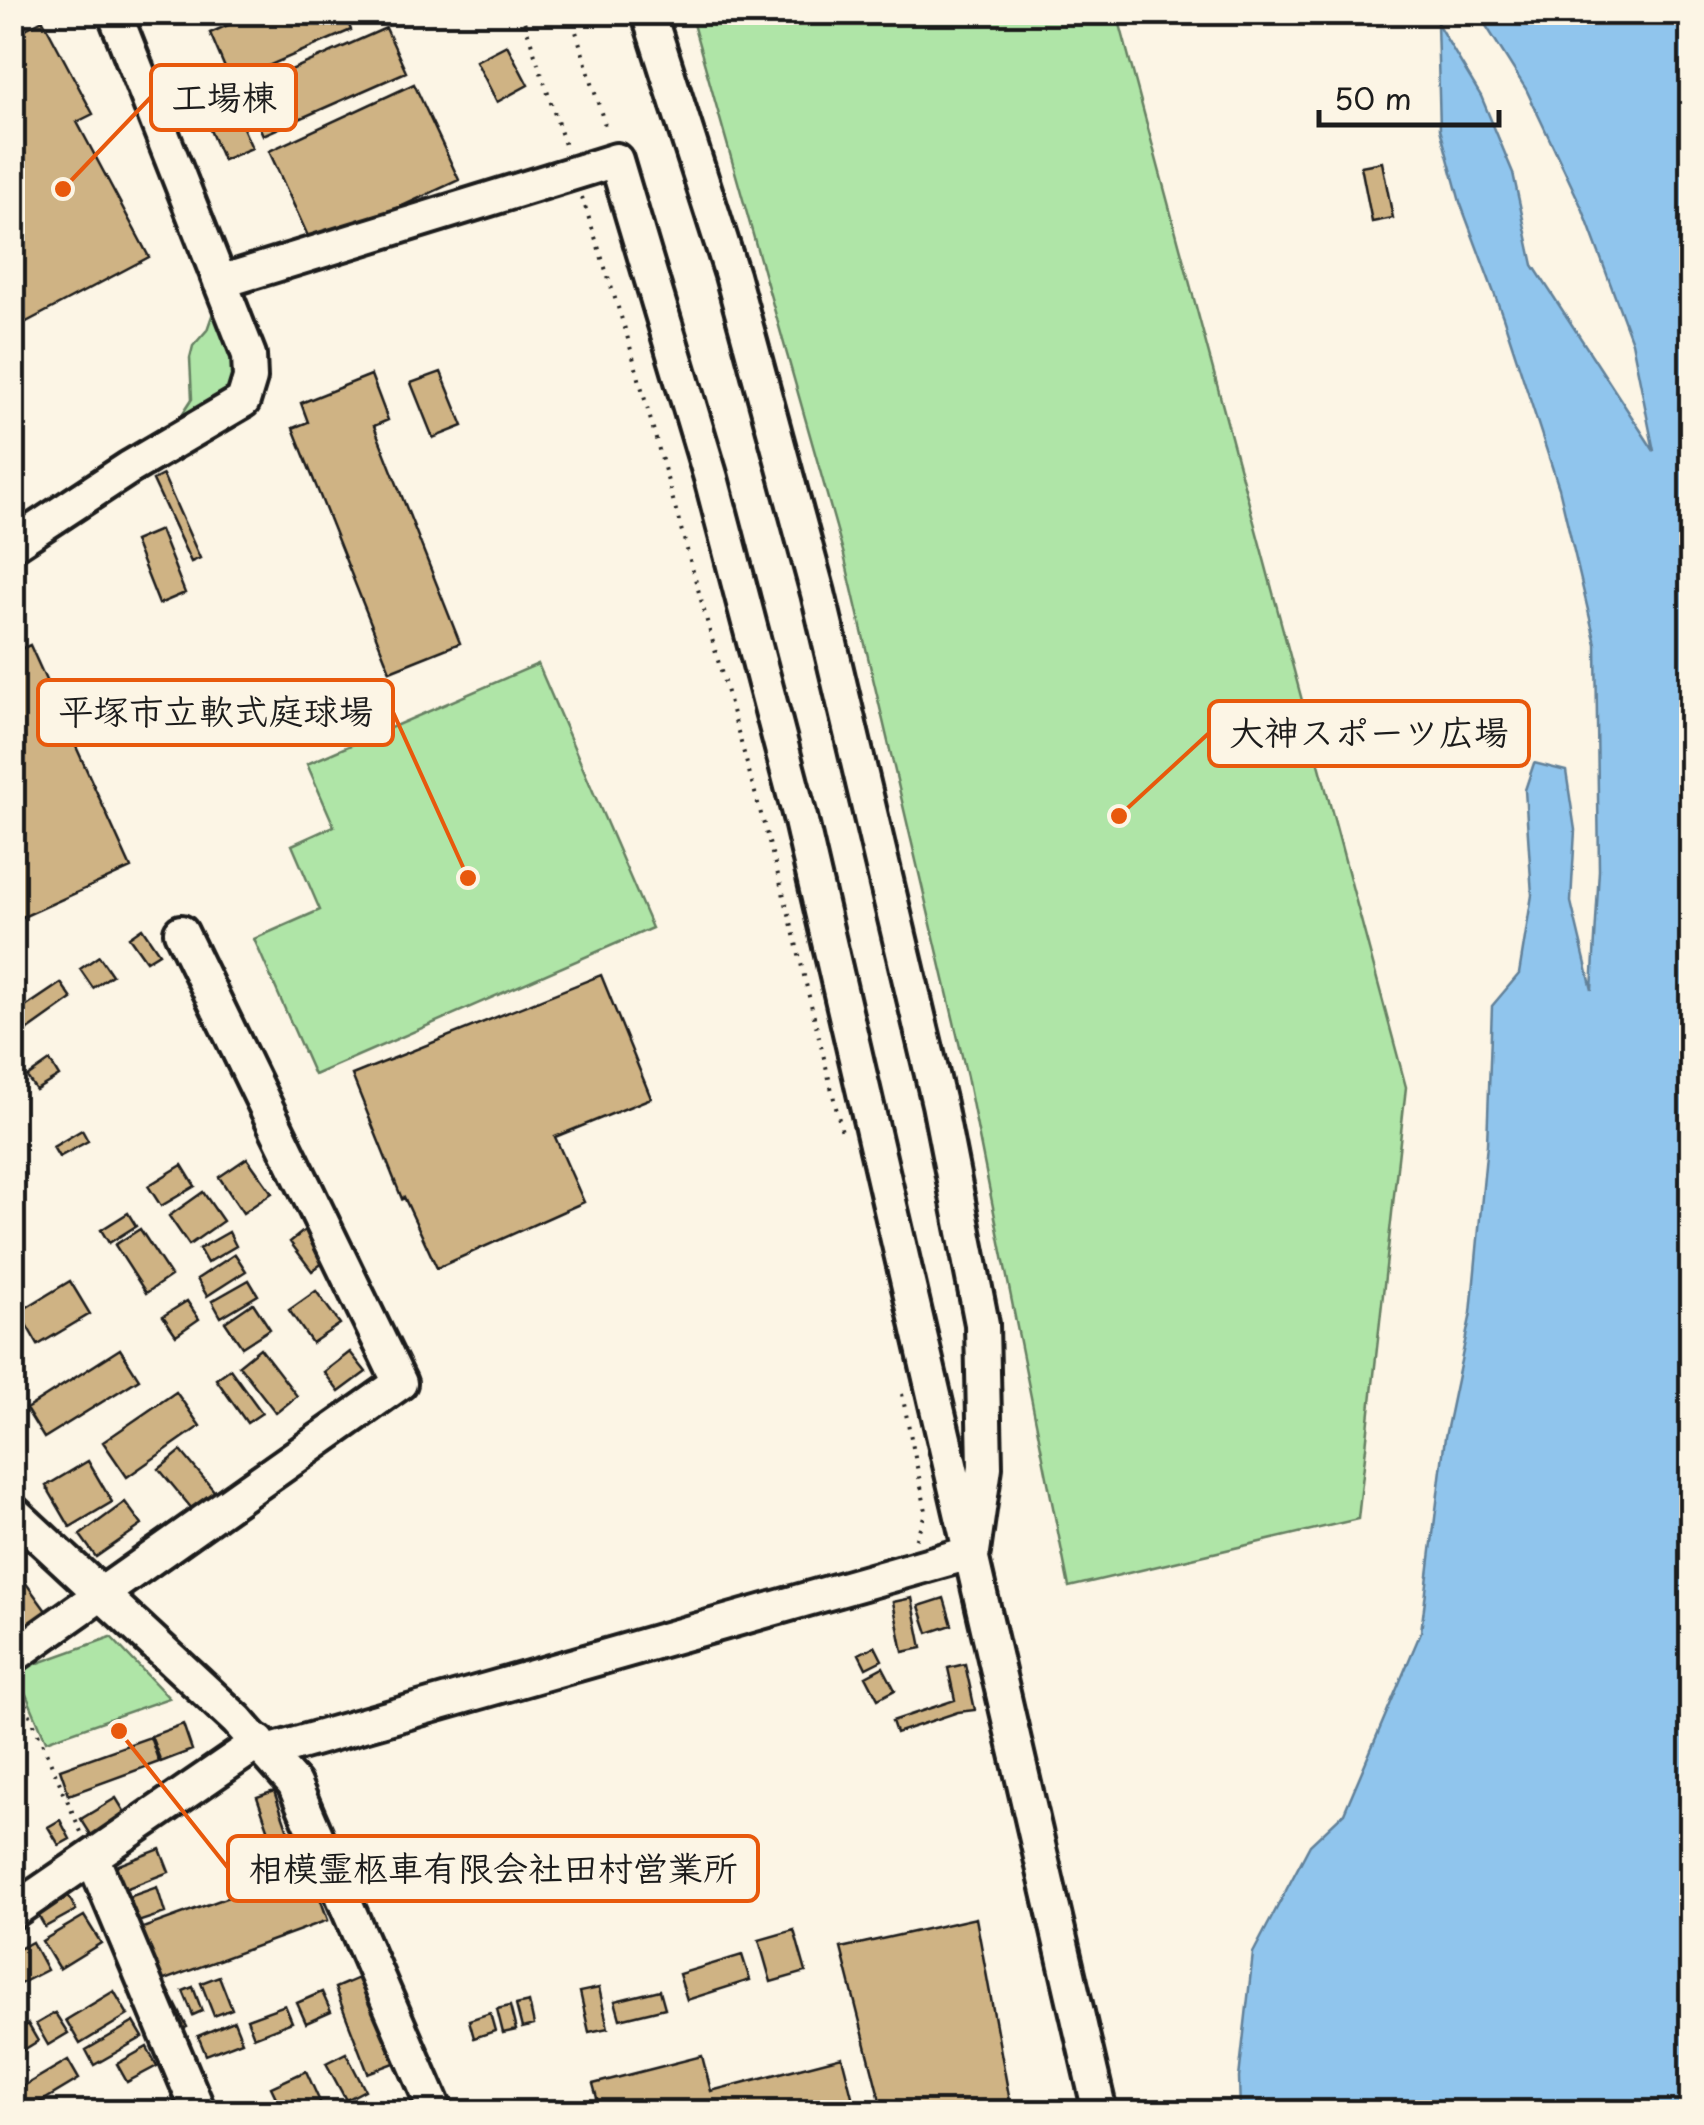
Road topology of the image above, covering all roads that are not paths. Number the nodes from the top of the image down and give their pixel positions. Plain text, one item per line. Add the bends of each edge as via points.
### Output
1 (114, 12) edge
2 (648, 12) edge
3 (220, 282) junction
4 (12, 545) edge
5 (181, 932) dead end
6 (12, 1511) edge
7 (973, 1552) junction
8 (104, 1594) junction
9 (12, 1657) edge
10 (263, 1747) junction
11 (93, 1859) junction
12 (12, 1912) edge
13 (199, 2112) edge
14 (436, 2112) edge
15 (1100, 2112) edge

1 - 3 street
2 - 7 street via 732,274 818,593 939,1104 982,1324 984,1467
3 - 4 street via 248,355 243,400
3 - 7 street via 616,160 758,652
5 - 8 street via 400,1383
6 - 8 street
7 - 10 street
7 - 15 street
8 - 9 street
8 - 10 street
10 - 11 street
10 - 14 street via 294,1784
11 - 12 street
11 - 13 street

